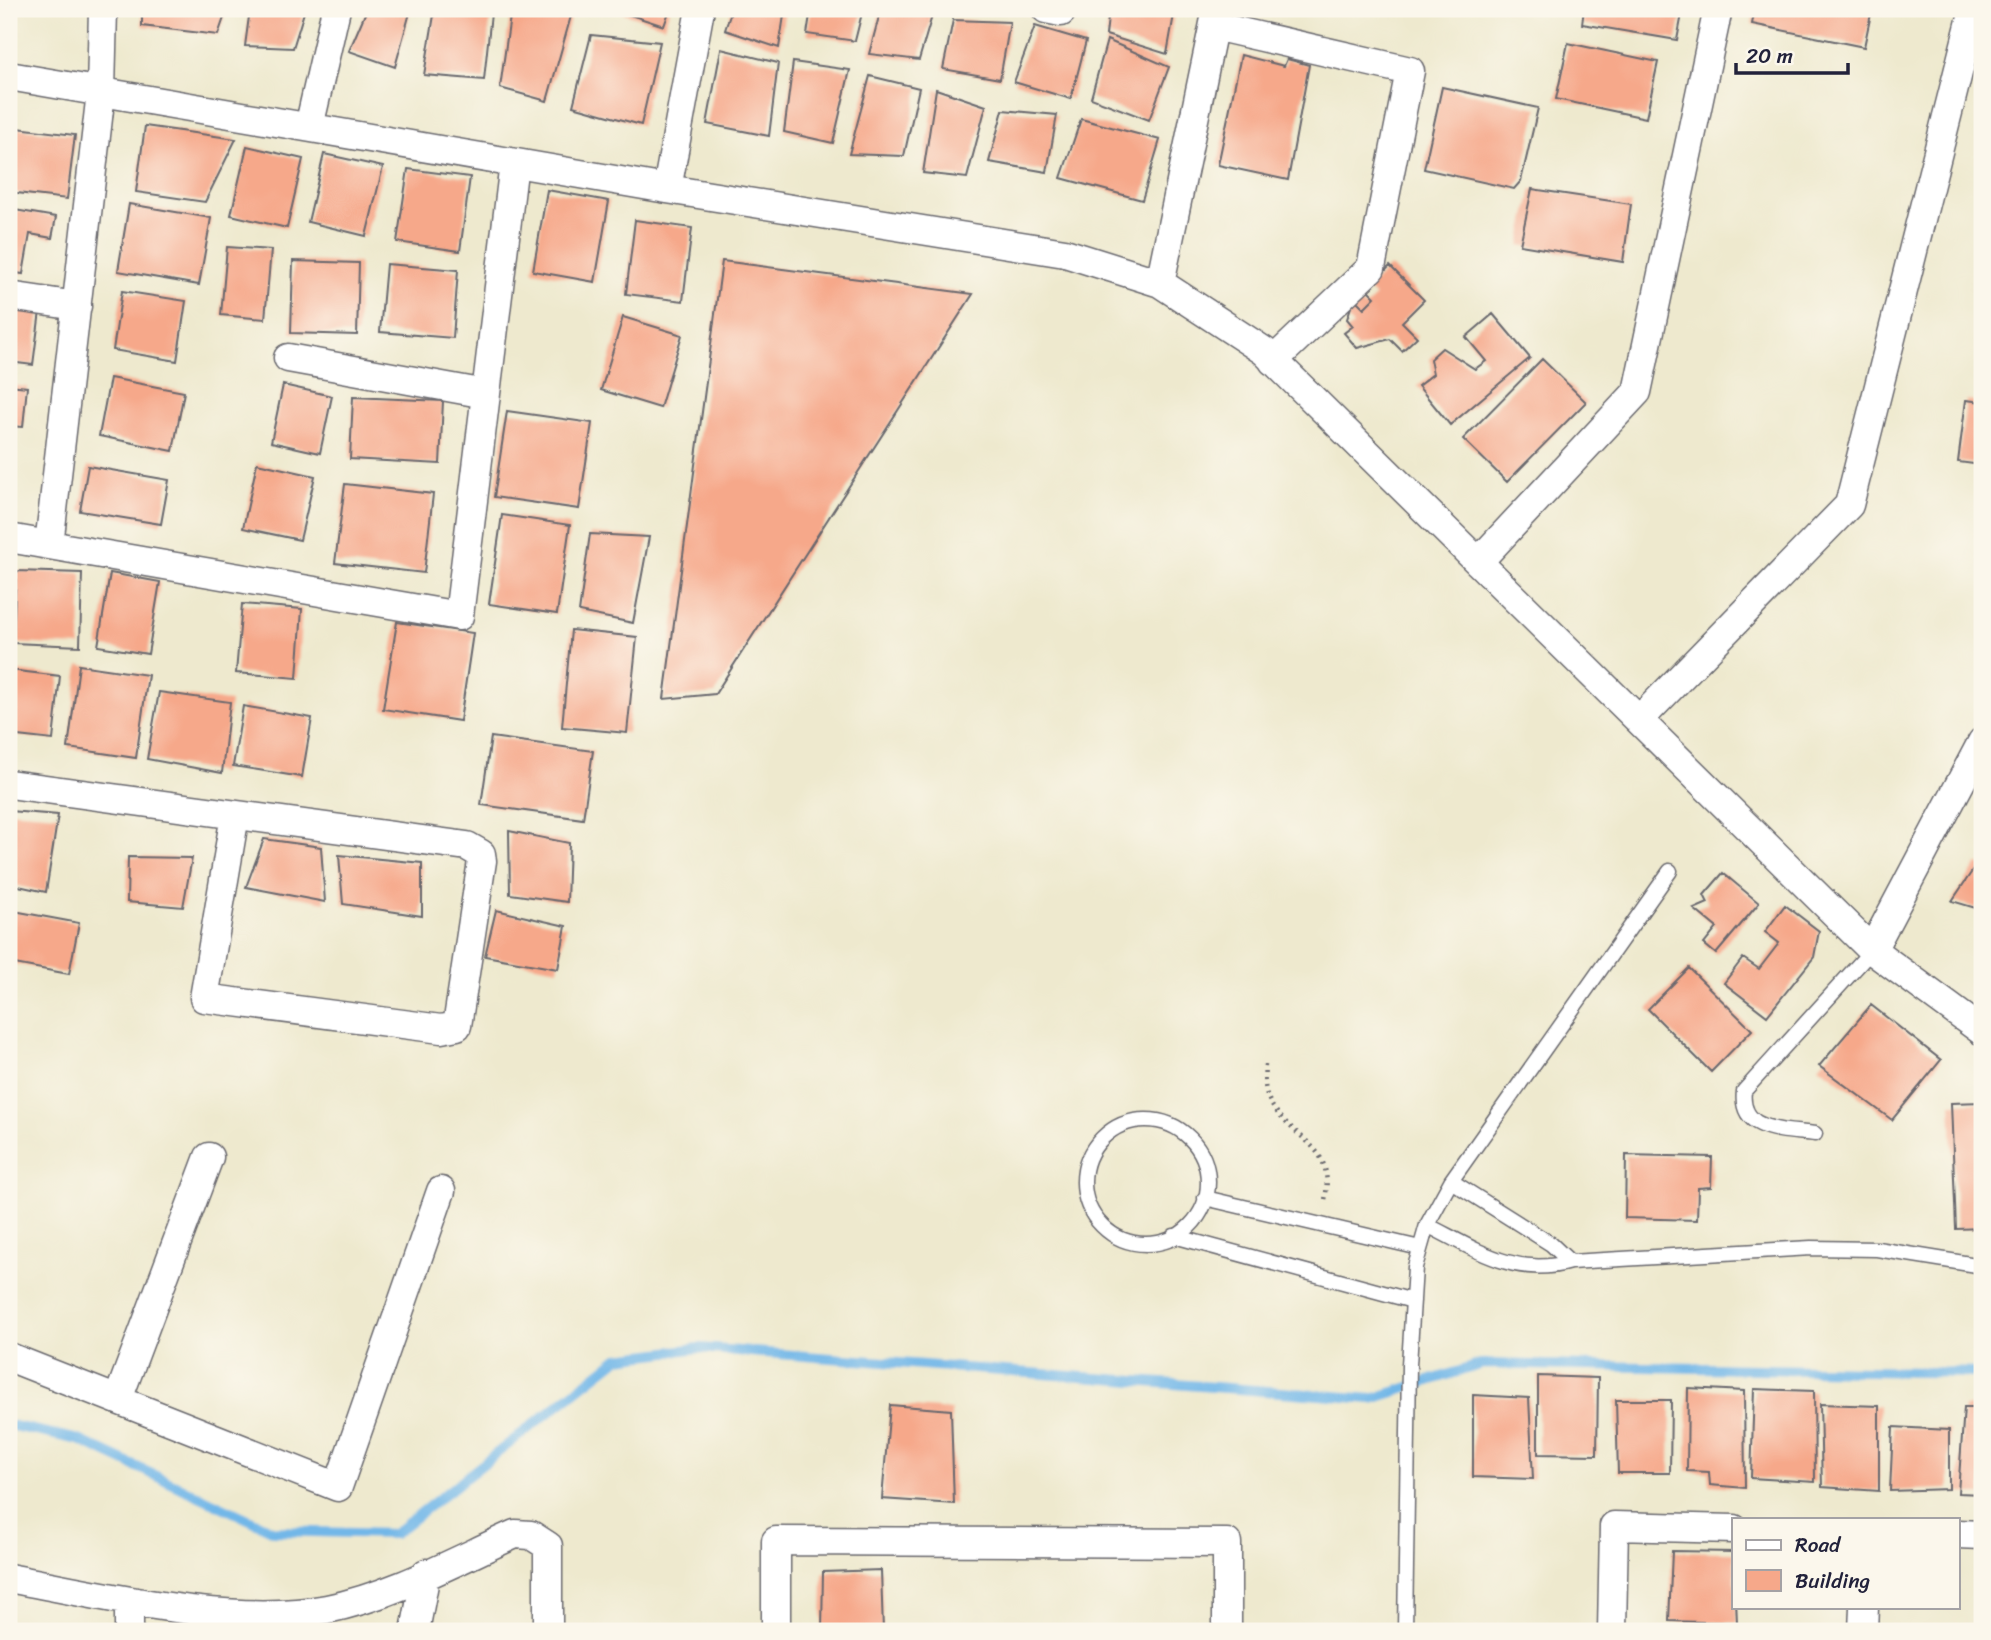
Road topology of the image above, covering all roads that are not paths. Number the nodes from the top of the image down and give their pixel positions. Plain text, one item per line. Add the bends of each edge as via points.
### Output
1 (103, 9) edge
2 (336, 9) edge
3 (700, 9) edge
4 (1718, 9) edge
5 (1974, 9) edge
6 (1215, 18) edge
7 (9, 76) edge
8 (101, 92) junction
9 (309, 127) junction
10 (514, 163) junction
11 (667, 189) junction
12 (1160, 283) junction
13 (9, 296) edge
14 (77, 306) junction
15 (288, 358) dead end
16 (1273, 360) junction
17 (486, 394) junction
18 (9, 538) edge
19 (49, 544) junction
20 (1478, 562) junction
21 (1639, 720) junction
22 (1982, 742) edge
23 (9, 783) edge
24 (235, 815) junction
25 (1670, 871) dead end
26 (1872, 950) junction
27 (1982, 1031) edge
28 (1815, 1134) dead end
29 (209, 1157) dead end
30 (1451, 1181) junction
31 (442, 1191) dead end
32 (1205, 1198) junction
33 (1427, 1225) junction
34 (1174, 1236) junction
35 (1420, 1248) junction
36 (1570, 1262) junction
37 (1982, 1266) edge
38 (1413, 1301) junction
39 (9, 1357) edge
40 (118, 1399) junction
41 (1732, 1529) edge
42 (1960, 1534) edge
43 (1982, 1535) edge
44 (426, 1573) junction
45 (9, 1578) edge
46 (129, 1601) junction
47 (1864, 1608) edge
48 (203, 1621) edge
49 (128, 1631) edge
50 (415, 1631) edge
51 (548, 1631) edge
52 (776, 1631) edge
53 (1227, 1631) edge
54 (1405, 1631) edge
55 (1612, 1631) edge
56 (1863, 1631) edge

1 - 8 street
2 - 9 street
3 - 11 street
4 - 20 street via 1637,392
5 - 21 street via 1849,505
6 - 12 street
6 - 16 street via 1410,71 1371,268
7 - 8 street
8 - 9 street
8 - 14 street
9 - 10 street
10 - 11 street
10 - 17 street
11 - 12 street via 1065,253
12 - 16 street
13 - 14 street
14 - 19 street
15 - 17 street
16 - 20 street
17 - 19 street via 459,616
18 - 19 street
20 - 21 street
21 - 26 street
22 - 26 street
23 - 24 street
24 - 24 street via 204,998 441,1030 457,1026 481,854 467,846
25 - 30 lane
26 - 27 street
26 - 28 lane via 1744,1091 1747,1115 1758,1125
29 - 40 street
30 - 33 lane
30 - 36 lane via 1551,1244
31 - 40 street via 338,1487
32 - 34 lane via 1196,1218
32 - 34 lane via 1206,1167 1200,1151 1175,1127 1158,1121 1123,1124 1095,1145 1087,1161 1085,1195 1102,1226 1133,1242 1151,1243
32 - 35 lane
33 - 35 lane
33 - 36 lane via 1502,1262 1534,1269
34 - 38 lane
35 - 38 lane
36 - 37 lane via 1811,1248 1877,1250
38 - 54 lane
39 - 40 street
41 - 55 street via 1614,1526
42 - 43 street
44 - 48 street via 327,1609
44 - 50 street
44 - 51 street via 515,1534 541,1539 548,1546
45 - 46 street
46 - 48 street
46 - 49 street
47 - 56 street
52 - 53 street via 776,1542 817,1542 1227,1543

